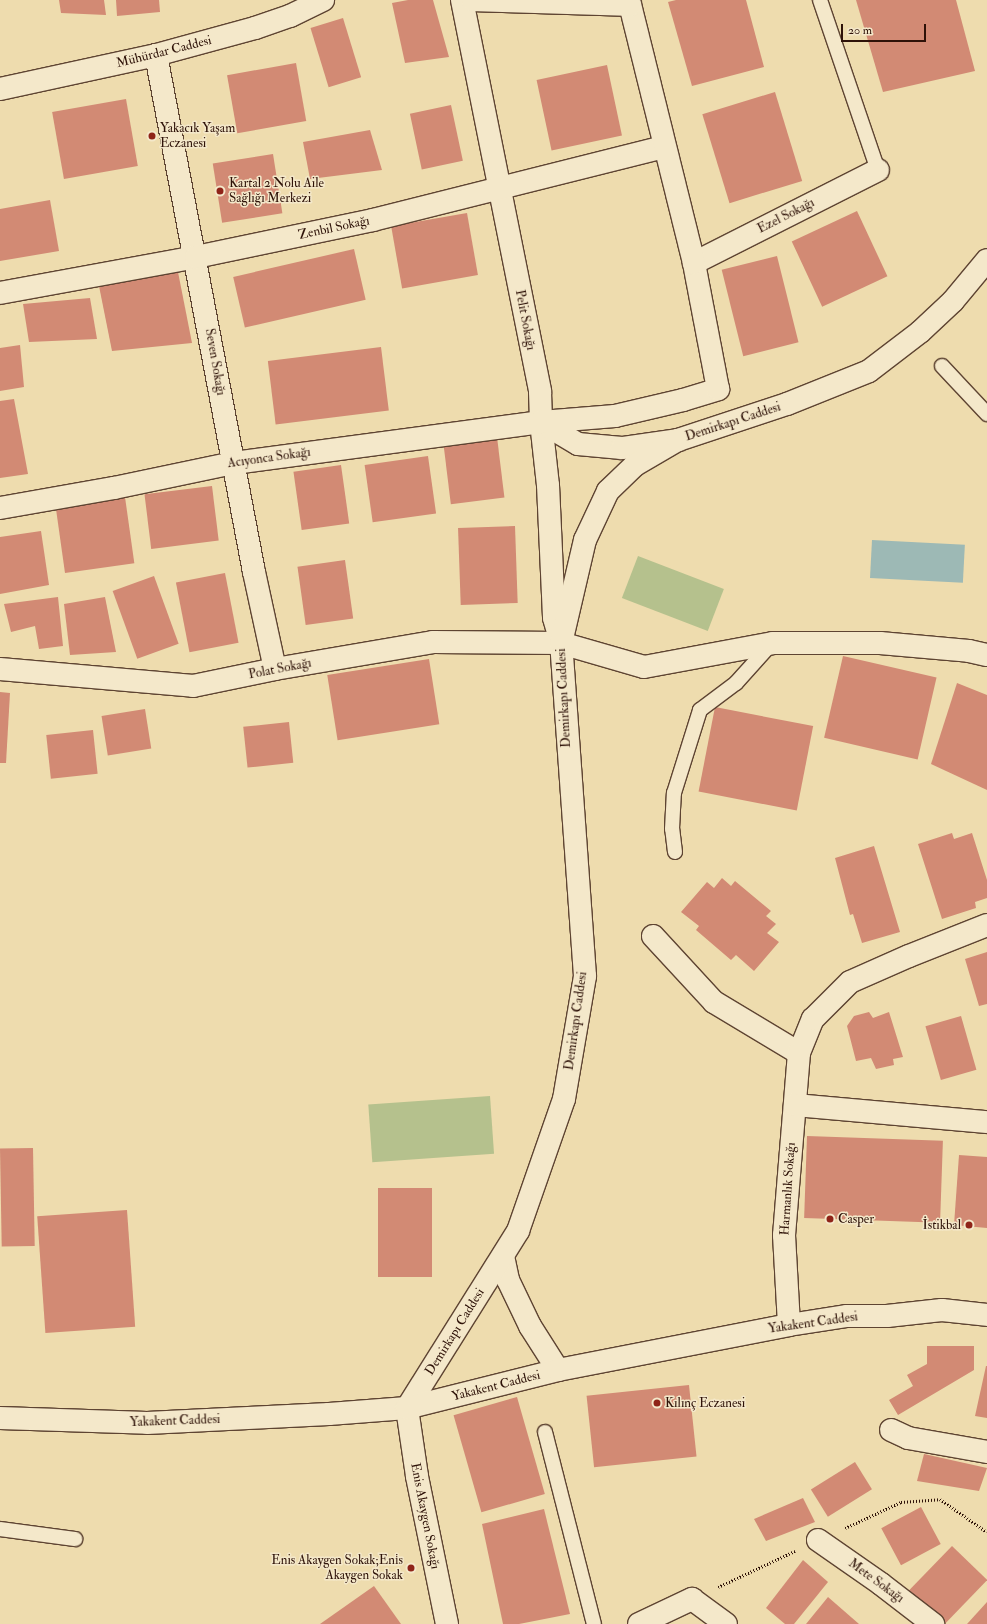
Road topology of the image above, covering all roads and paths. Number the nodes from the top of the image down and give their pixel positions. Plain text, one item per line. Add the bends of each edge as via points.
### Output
1 (323, 0) edge
2 (462, 0) edge
3 (473, 0) edge
4 (820, 0) edge
5 (628, 3) edge
6 (156, 55) junction
7 (0, 89) edge
8 (664, 148) junction
9 (878, 170) joint
10 (500, 187) junction
11 (196, 257) junction
12 (987, 260) edge
13 (694, 263) junction
14 (0, 293) edge
15 (942, 366) dead end
16 (987, 414) edge
17 (541, 422) junction
18 (678, 440) junction
19 (234, 463) junction
20 (0, 508) edge
21 (772, 642) junction
22 (561, 644) junction
23 (987, 655) edge
24 (0, 669) edge
25 (275, 670) junction
26 (675, 852) dead end
27 (987, 926) edge
28 (653, 936) dead end
29 (799, 1053) junction
30 (795, 1106) junction
31 (987, 1122) edge
32 (503, 1256) junction
33 (987, 1315) edge
34 (789, 1325) junction
35 (558, 1370) junction
36 (407, 1408) junction
37 (0, 1418) edge
38 (892, 1430) dead end
39 (545, 1432) dead end
40 (987, 1452) edge
41 (0, 1529) edge
42 (74, 1539) dead end
43 (818, 1540) dead end
44 (447, 1624) edge
45 (594, 1624) edge
46 (639, 1624) edge
47 (726, 1624) edge
48 (933, 1624) edge

1 - 6 street, Mühürdar Caddesi via 290,16 255,28
2 - 10 street, Pelit Sokağı
3 - 5 street
4 - 9 lane
5 - 8 street
6 - 7 street, Mühürdar Caddesi
6 - 11 street, Seven Sokağı
8 - 10 street, Zenbil Sokağı
8 - 13 street
9 - 13 street, Ezel Sokağı
10 - 11 street, Zenbil Sokağı via 373,220
10 - 17 street, Pelit Sokağı via 540,392
11 - 14 street, Zenbil Sokağı
11 - 19 street, Seven Sokağı
12 - 18 street, Demirkapı Caddesi via 953,300 920,332 869,371 787,404
13 - 17 street, Acıyonca Sokağı via 718,389 615,416
15 - 16 lane
17 - 18 street via 578,444 622,448
17 - 19 street, Acıyonca Sokağı
17 - 22 street, Pelit Sokağı via 548,485 554,618
18 - 22 street, Demirkapı Caddesi via 635,465 608,491 585,540
19 - 20 street, Acıyonca Sokağı
19 - 25 street, Seven Sokağı
21 - 22 street, Polat Sokağı via 644,667
21 - 23 street, Polat Sokağı via 880,642
21 - 26 lane via 736,683 700,710 674,793 672,829
22 - 25 street, Polat Sokağı via 433,642
22 - 32 street, Demirkapı Caddesi via 585,976 564,1099 518,1231
24 - 25 street, Polat Sokağı via 193,686
27 - 29 street, Harmanlık Sokağı via 850,982 813,1018
28 - 29 street via 714,1002
29 - 30 street, Harmanlık Sokağı
30 - 31 street
30 - 34 street, Harmanlık Sokağı via 784,1235
32 - 35 street via 508,1280
32 - 36 street, Demirkapı Caddesi
33 - 34 street, Yakakent Caddesi via 942,1310 887,1316 847,1316
34 - 35 street, Yakakent Caddesi
35 - 36 street, Yakakent Caddesi
36 - 37 street, Yakakent Caddesi via 147,1423
36 - 44 street, Enis Akaygen Sokağı via 417,1476
38 - 40 street via 908,1438
39 - 45 lane
41 - 42 lane
43 - 48 street, Mete Sokağı
46 - 47 street via 692,1599

